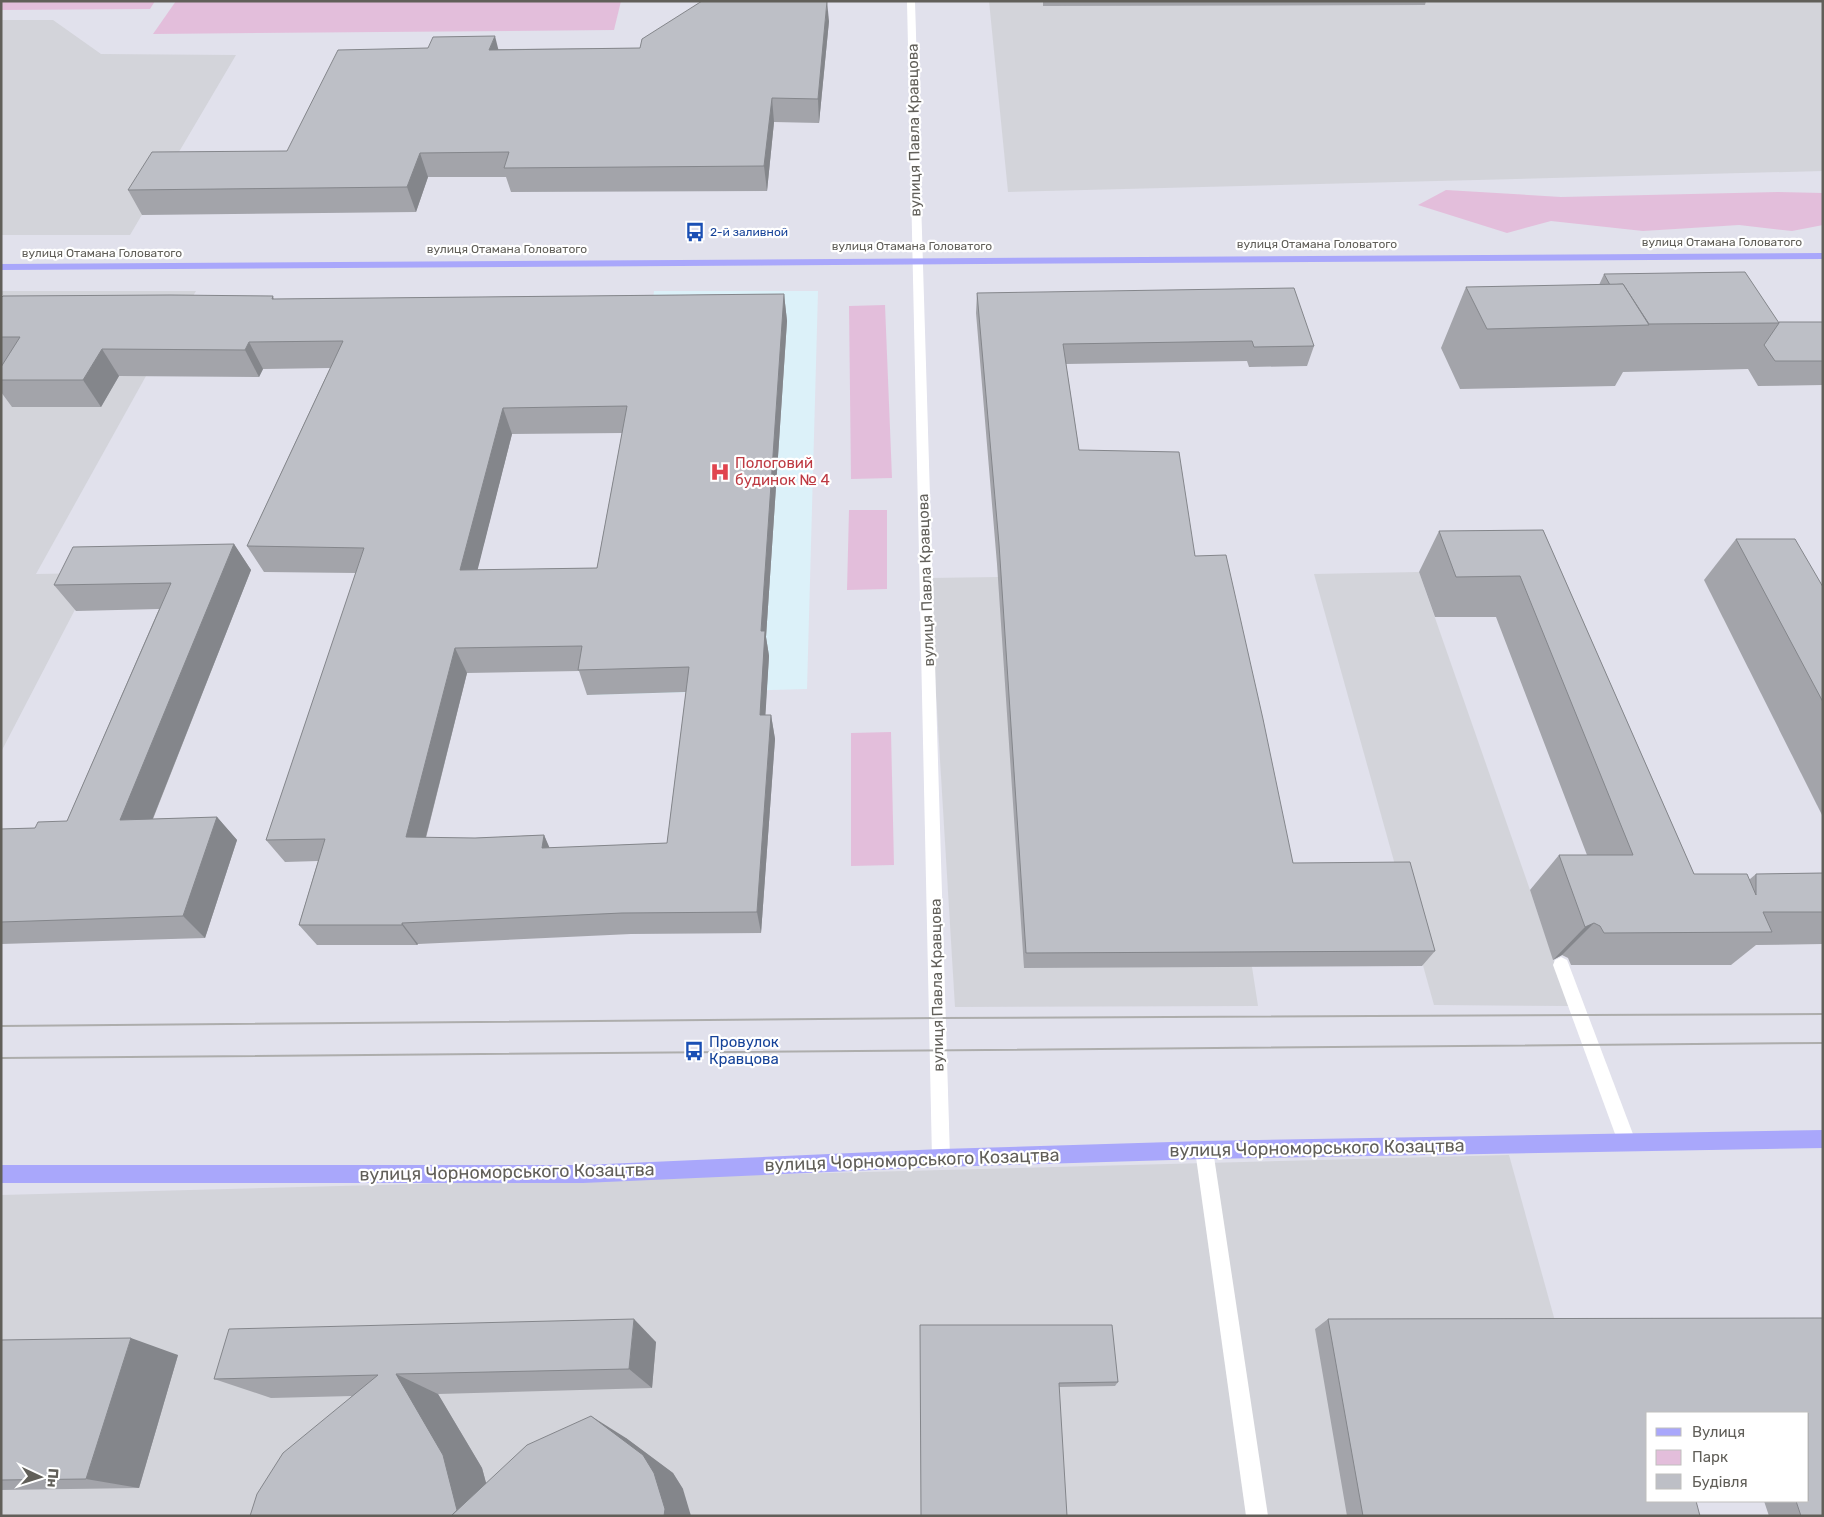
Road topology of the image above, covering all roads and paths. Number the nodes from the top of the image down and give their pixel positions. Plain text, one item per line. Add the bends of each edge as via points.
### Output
1 (911, 1) edge
2 (1823, 256) edge
3 (918, 260) junction
4 (1, 267) edge
5 (1561, 965) dead end
6 (1823, 1139) edge
7 (1627, 1142) junction
8 (1204, 1150) junction
9 (941, 1158) junction
10 (1, 1174) edge
11 (1257, 1516) edge

1 - 3 lane, вулиця Павла Кравцова
2 - 3 main road, вулиця Отамана Головатого
3 - 4 main road, вулиця Отамана Головатого
3 - 9 lane, вулиця Павла Кравцова
5 - 7 lane
6 - 7 main road, вулиця Чорноморського Козацтва
7 - 8 main road, вулиця Чорноморського Козацтва
8 - 9 main road, вулиця Чорноморського Козацтва
8 - 11 lane
9 - 10 main road, вулиця Чорноморського Козацтва via 583,1174

